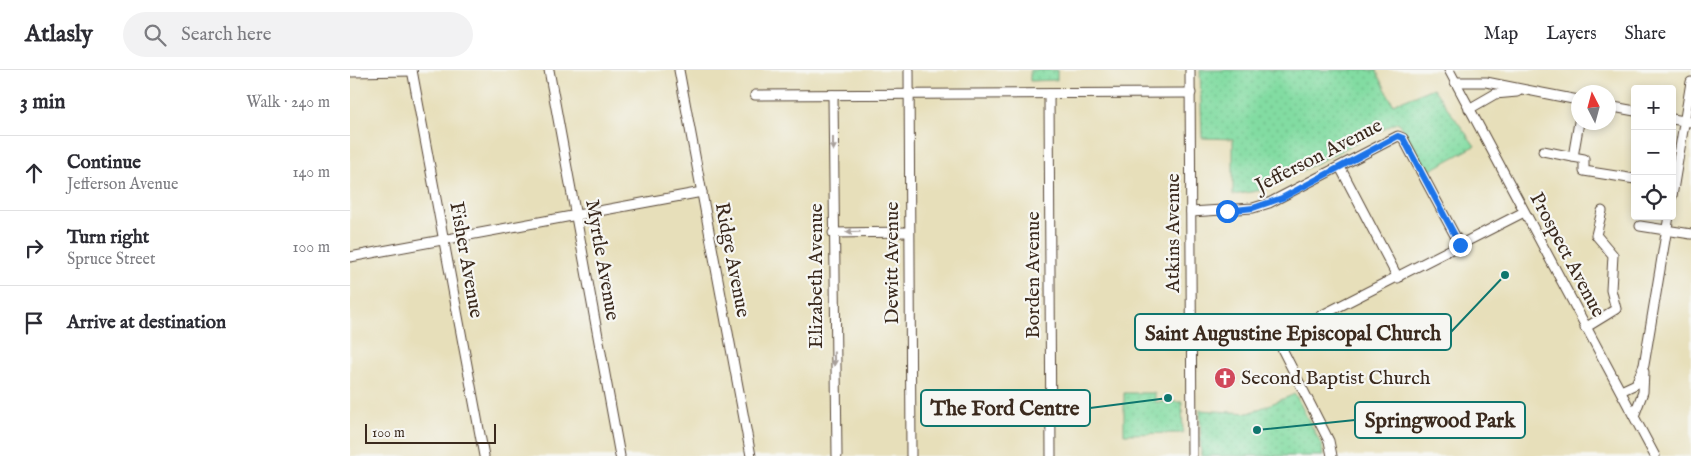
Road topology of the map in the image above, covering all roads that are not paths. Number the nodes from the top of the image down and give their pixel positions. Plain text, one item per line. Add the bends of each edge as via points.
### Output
1 (549, 70) edge
2 (679, 70) edge
3 (908, 70) edge
4 (1190, 70) edge
5 (412, 71) edge
6 (1451, 71) edge
7 (350, 72) edge
8 (1455, 82) junction
9 (1691, 82) edge
10 (1530, 90) junction
11 (1049, 94) junction
12 (1190, 94) junction
13 (755, 95) dead end
14 (833, 95) junction
15 (909, 95) junction
16 (1571, 99) edge
17 (1616, 107) edge
18 (1469, 109) junction
19 (1631, 110) edge
20 (1688, 122) edge
21 (1577, 130) edge
22 (1543, 151) dead end
23 (1572, 157) junction
24 (1340, 167) junction
25 (1631, 178) edge
26 (1676, 178) edge
27 (702, 192) junction
28 (1602, 211) dead end
29 (1191, 212) junction
30 (1524, 212) junction
31 (576, 216) junction
32 (1668, 220) edge
33 (1640, 226) dead end
34 (1667, 230) junction
35 (909, 232) junction
36 (833, 233) junction
37 (1691, 234) edge
38 (444, 240) junction
39 (1460, 245) junction
40 (350, 258) edge
41 (1398, 278) junction
42 (1586, 328) junction
43 (1275, 335) junction
44 (1192, 338) junction
45 (1644, 365) junction
46 (1621, 391) junction
47 (1634, 416) junction
48 (484, 456) edge
49 (620, 456) edge
50 (751, 456) edge
51 (837, 456) edge
52 (911, 456) edge
53 (1051, 456) edge
54 (1192, 456) edge
55 (1332, 456) edge
56 (1655, 456) edge

1 - 31 street, Myrtle Avenue
2 - 27 street, Ridge Avenue
3 - 15 street, Dewitt Avenue
4 - 12 street, Atkins Avenue
5 - 7 street
5 - 38 street, Fisher Avenue
6 - 8 street, Prospect Avenue
8 - 10 street via 1486,82
8 - 18 street, Prospect Avenue
9 - 20 street
10 - 16 street
10 - 18 street via 1495,94
11 - 12 street
11 - 15 street
11 - 53 street, Borden Avenue
12 - 29 street, Atkins Avenue
13 - 14 street
14 - 15 street
14 -> 36 street, Elizabeth Avenue
15 - 35 street, Dewitt Avenue
17 - 19 street
18 - 30 street, Prospect Avenue
20 - 26 street
21 - 23 street
22 - 23 street
23 - 25 street via 1584,159 1584,171
24 - 29 street, Jefferson Avenue via 1282,198 1253,208
24 - 39 street, Jefferson Avenue via 1398,136 1403,138
24 - 41 street
27 - 31 street
27 - 50 street, Ridge Avenue
28 - 42 street via 1596,235 1614,255 1611,290 1616,309
29 - 44 street, Atkins Avenue
30 - 39 street
30 - 42 street, Prospect Avenue
31 - 38 street
31 - 49 street, Myrtle Avenue
32 - 34 street
33 - 34 street
34 - 37 street
34 - 45 street
35 -> 36 street
35 - 52 street, Dewitt Avenue
36 -> 51 street, Elizabeth Avenue
38 - 40 street
38 - 48 street, Fisher Avenue
39 - 41 street
41 - 43 street via 1302,326
42 - 46 street, Prospect Avenue
43 - 44 street
43 - 55 street via 1329,440
44 - 54 street, Atkins Avenue
45 - 46 street via 1636,384
45 - 47 street via 1644,392
46 - 47 street, Prospect Avenue
47 - 56 street, Prospect Avenue

